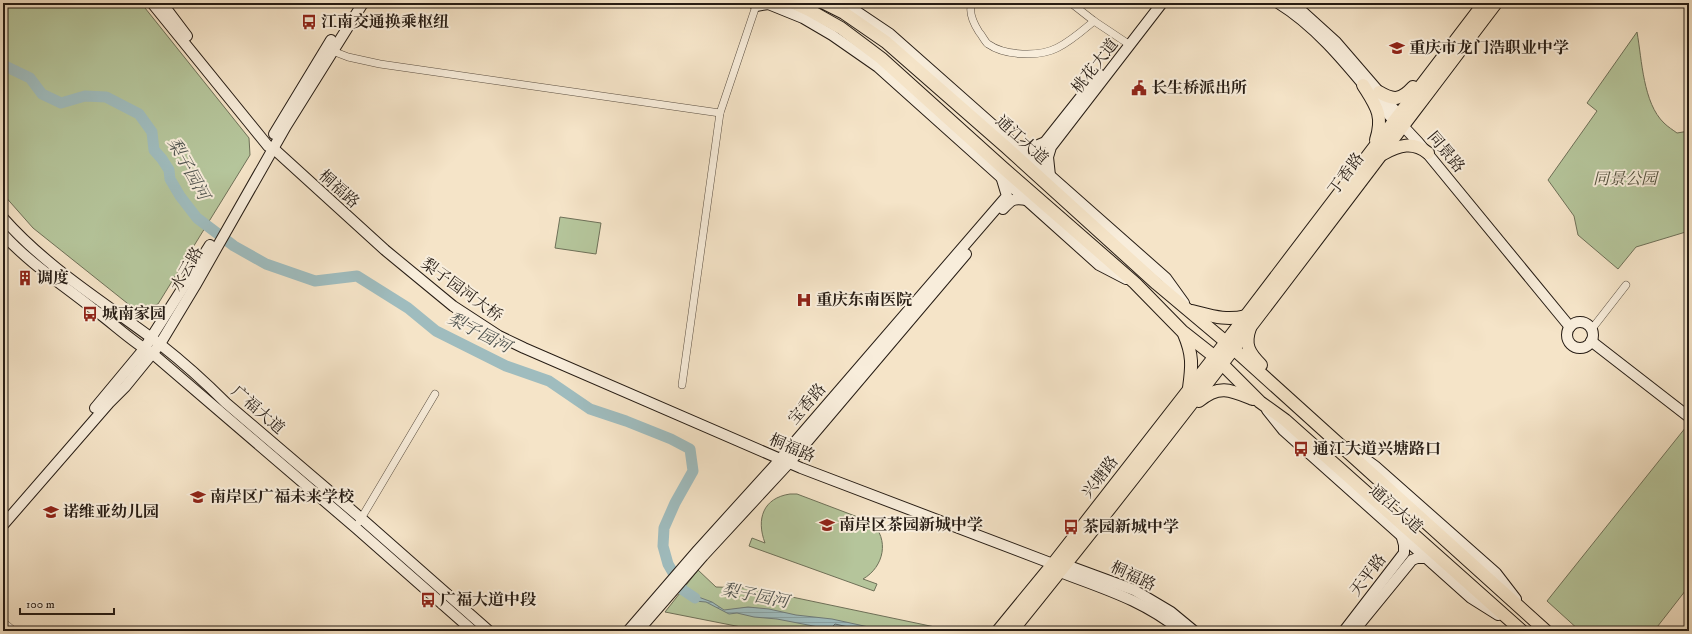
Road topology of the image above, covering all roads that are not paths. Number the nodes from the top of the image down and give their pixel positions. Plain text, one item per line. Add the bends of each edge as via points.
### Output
1 (152, 3) edge
2 (162, 3) edge
3 (355, 3) edge
4 (363, 3) edge
5 (794, 3) edge
6 (824, 3) edge
7 (844, 3) edge
8 (972, 3) edge
9 (1071, 3) edge
10 (1153, 3) edge
11 (1162, 3) edge
12 (1278, 3) edge
13 (1293, 3) edge
14 (1484, 3) edge
15 (1496, 3) edge
16 (761, 4) edge
17 (1094, 21) junction
18 (1128, 43) junction
19 (329, 49) junction
20 (1435, 67) junction
21 (1363, 85) junction
22 (1379, 92) junction
23 (720, 113) junction
24 (1399, 120) junction
25 (1048, 144) junction
26 (272, 145) junction
27 (1018, 146) junction
28 (1377, 152) junction
29 (1428, 153) junction
30 (1001, 176) junction
31 (1050, 176) junction
32 (1009, 198) junction
33 (1027, 200) junction
34 (3, 218) edge
35 (3, 234) edge
36 (385, 250) joint
37 (207, 257) junction
38 (1135, 283) junction
39 (1626, 285) dead end
40 (1190, 311) junction
41 (1249, 320) junction
42 (1570, 327) junction
43 (1591, 330) junction
44 (1182, 331) junction
45 (151, 338) junction
46 (1591, 342) junction
47 (160, 344) junction
48 (1230, 345) junction
49 (524, 348) joint
50 (144, 349) junction
51 (153, 354) junction
52 (1218, 361) junction
53 (682, 385) dead end
54 (1189, 389) junction
55 (435, 394) dead end
56 (1289, 398) junction
57 (1260, 402) junction
58 (1185, 412) junction
59 (1689, 417) edge
60 (784, 461) junction
61 (3, 515) edge
62 (362, 519) junction
63 (3, 525) edge
64 (356, 528) junction
65 (1401, 534) junction
66 (1428, 558) junction
67 (1060, 567) junction
68 (663, 596) junction
69 (3, 622) edge
70 (1521, 630) edge
71 (14, 631) edge
72 (473, 631) edge
73 (489, 631) edge
74 (628, 631) edge
75 (638, 631) edge
76 (998, 631) edge
77 (1012, 631) edge
78 (1181, 631) edge
79 (1194, 631) edge
80 (1344, 631) edge
81 (1354, 631) edge
82 (1546, 631) edge

1 - 26 street
2 - 26 street
3 - 19 street, 水云路
4 - 19 street, 水云路
5 - 38 main road, 通江大道 via 841,28 881,58
6 - 40 main road, 通江大道 via 844,13 886,42
7 - 27 street, 通江大道 via 890,34
8 - 17 street via 970,8 975,25 988,44 1009,52 1032,55 1055,49 1070,41
9 - 17 street
10 - 18 street, 桃花大道
11 - 18 street, 桃花大道
12 - 21 street via 1318,34
13 - 22 street, 同景路 via 1336,42
14 - 20 main road, 丁香路
15 - 24 main road, 丁香路
16 - 23 street
16 - 30 street, 通江大道 via 809,22 878,67
17 - 18 street
18 - 25 street, 桃花大道
19 - 23 street via 348,57 380,64
19 - 26 street, 水云路 via 286,126
20 - 22 main road via 1419,79 1403,97 1389,97
20 - 24 main road, 丁香路
21 - 24 street
21 - 28 main road via 1380,117
22 - 24 street, 同景路
23 - 53 street
24 - 28 main road, 丁香路
24 - 29 street, 同景路
25 - 27 street via 1031,148
25 - 31 street
26 - 36 street, 桐福路
26 - 37 street, 水云路
27 - 31 street, 通江大道
28 - 29 main road via 1407,145 1420,147
28 - 41 main road, 丁香路
29 - 42 street, 同景路
30 - 32 street
30 - 33 street, 通江大道
31 - 40 street, 通江大道 via 1166,278
32 - 33 street
32 - 60 street, 宝香路
33 - 38 street, 通江大道 via 1099,265
34 - 45 street, 广福大道 via 50,263
35 - 50 street, 广福大道 via 42,271
36 - 49 street, 梨子园河大桥 via 474,321
37 - 45 street, 水云路
37 - 47 street, 水云路
38 - 44 main road, 通江大道
39 - 43 street
40 - 41 main road
40 - 48 main road, 通江大道
41 - 48 main road, 丁香路
41 - 56 main road via 1249,351
42 - 43 street via 1582,323
42 - 46 street via 1567,334 1572,346 1580,348
43 - 46 street
44 - 52 main road, 通江大道
44 - 54 main road via 1190,348 1192,360
45 - 47 street, 广福大道
45 - 50 street, 水云路
46 - 59 street
47 - 51 street, 水云路
47 - 62 street, 广福大道
48 - 52 main road, 兴塘路
48 - 56 main road, 通江大道
49 - 60 street, 桐福路
50 - 51 street, 广福大道
50 - 61 street, 水云路
51 - 63 street, 水云路
51 - 64 street, 广福大道
52 - 54 main road, 兴塘路
52 - 57 main road, 通江大道
52 - 58 main road, 兴塘路
54 - 67 main road, 兴塘路
55 - 62 street
56 - 82 main road, 通江大道
57 - 58 main road via 1234,391 1215,391
57 - 65 street, 通江大道 via 1283,430
57 - 70 main road, 通江大道 via 1285,420
58 - 67 main road, 兴塘路
60 - 67 street, 桐福路
60 - 68 street, 宝香路
62 - 64 street
62 - 73 street, 广福大道
64 - 72 street, 广福大道
65 - 66 street, 通江大道
65 - 80 street, 天平路 via 1404,553
66 - 70 street, 通江大道 via 1471,598
66 - 81 street, 天平路 via 1412,560
67 - 76 main road, 兴塘路
67 - 77 main road, 兴塘路
67 - 78 street, 桐福路 via 1130,598
67 - 79 street, 桐福路 via 1134,590 1171,612
68 - 74 street, 宝香路
68 - 75 street, 宝香路
69 - 71 street

